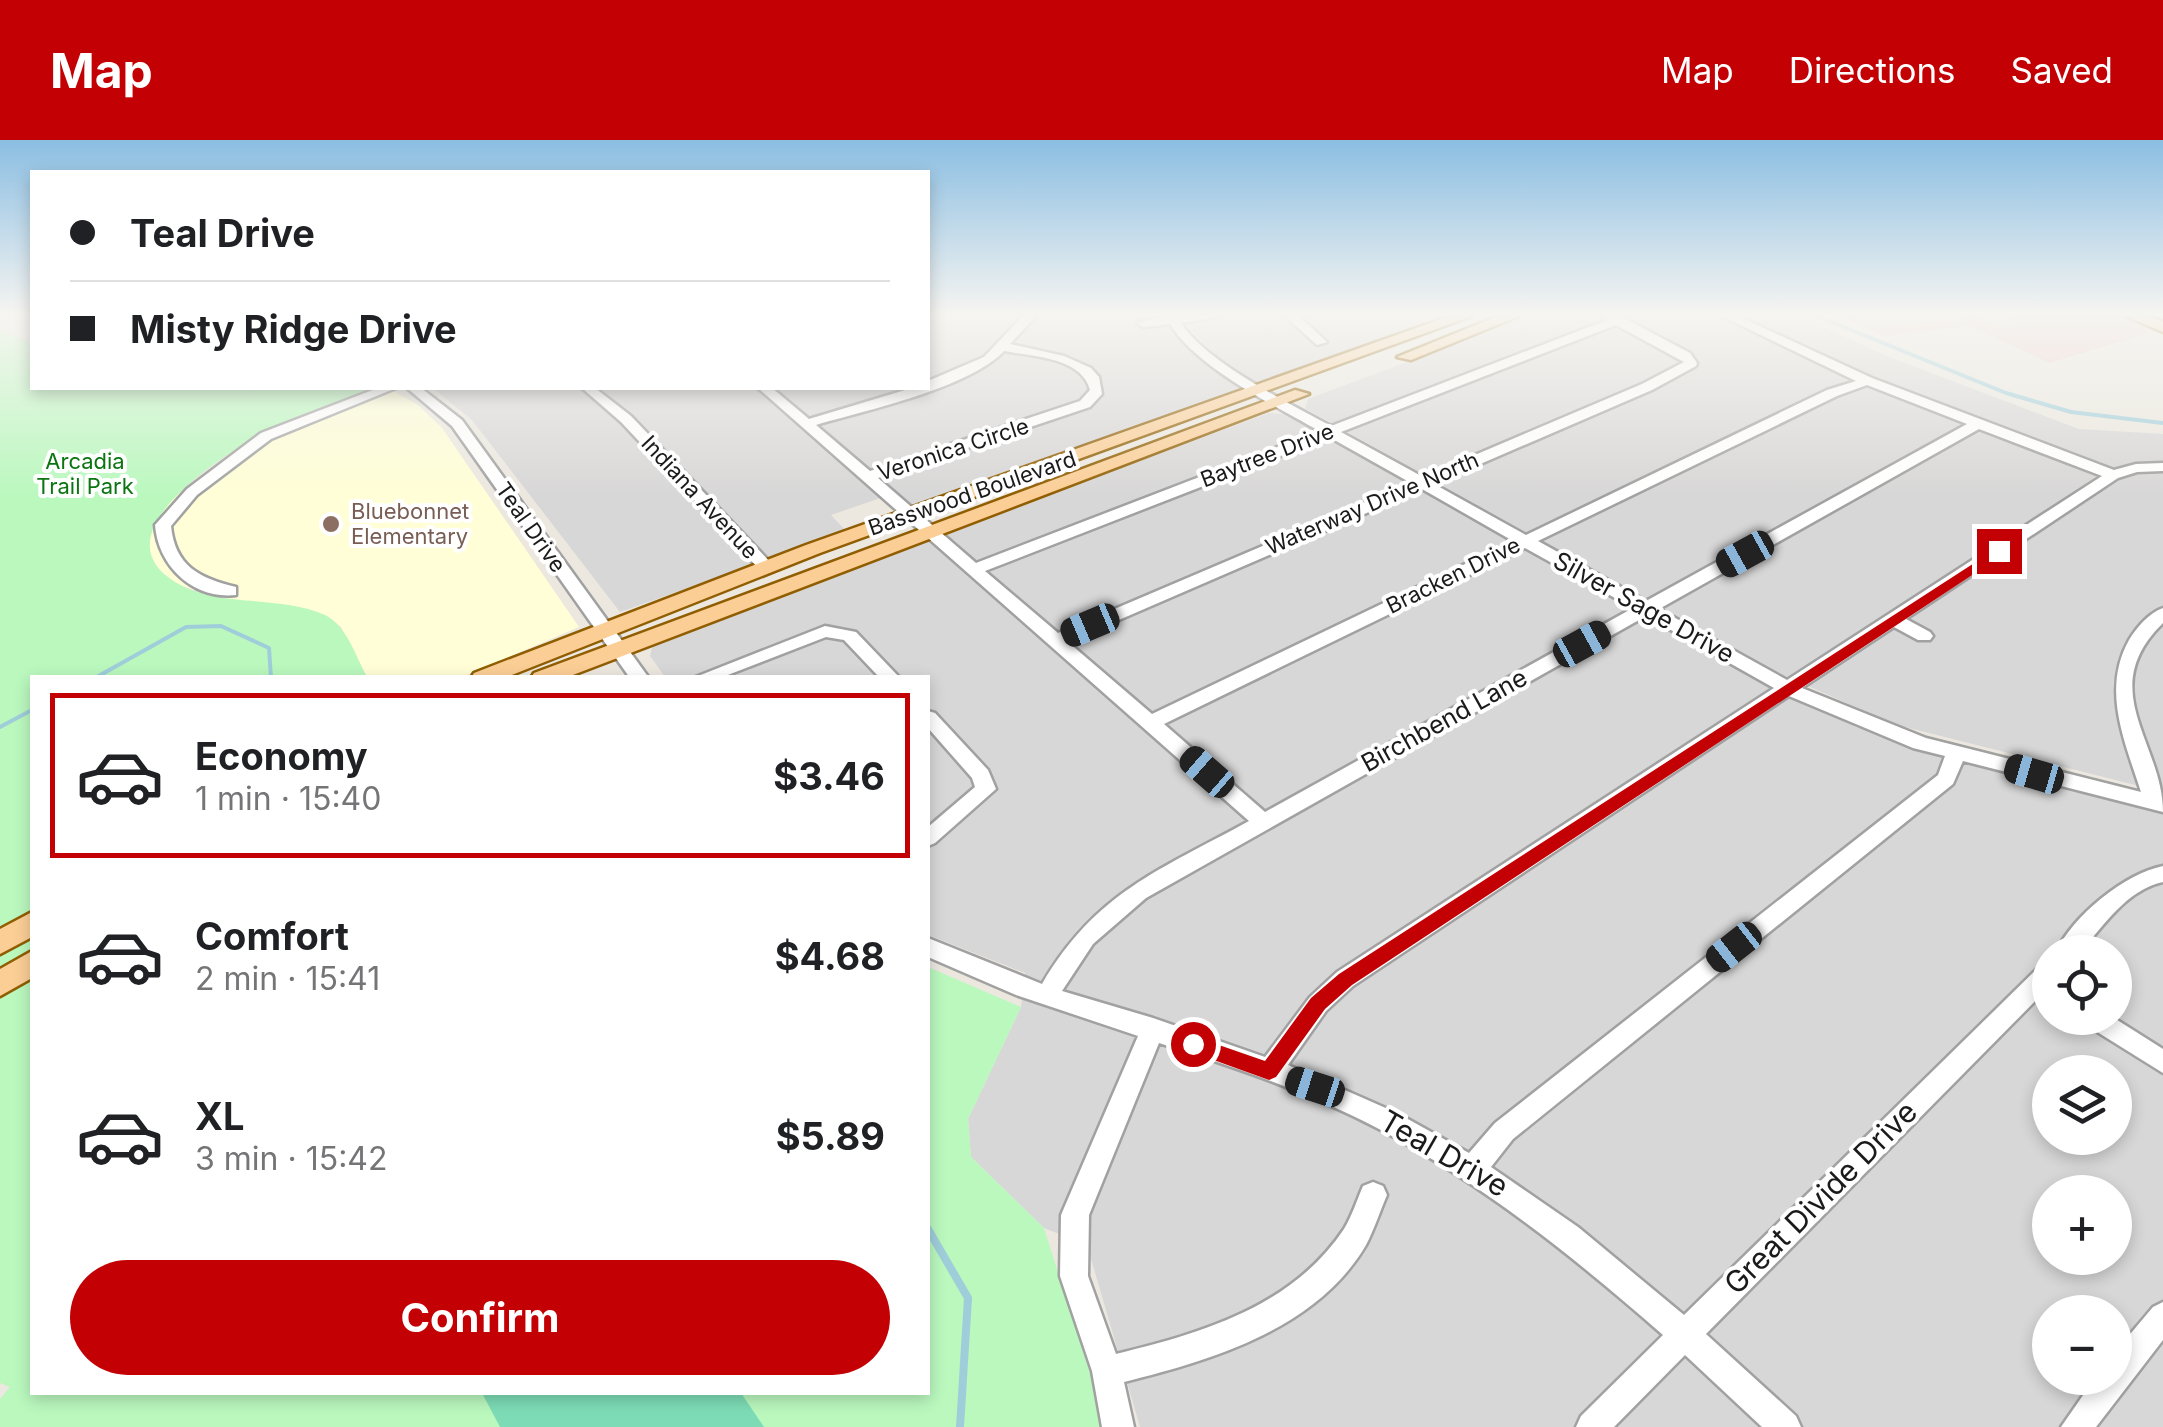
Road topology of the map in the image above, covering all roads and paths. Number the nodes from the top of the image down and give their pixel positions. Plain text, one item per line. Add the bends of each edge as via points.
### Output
1 (954, 376) edge
2 (1091, 376) edge
3 (1235, 376) edge
4 (1299, 376) edge
5 (1350, 376) edge
6 (1467, 376) edge
7 (1668, 376) edge
8 (1856, 376) edge
9 (1866, 381) junction
10 (930, 385) edge
11 (384, 390) edge
12 (416, 390) edge
13 (590, 390) edge
14 (766, 390) edge
15 (916, 390) edge
16 (1258, 391) junction
17 (1278, 403) junction
18 (1979, 423) junction
19 (806, 424) junction
20 (1328, 431) junction
21 (2163, 466) edge
22 (2113, 475) junction
23 (868, 477) junction
24 (1419, 482) junction
25 (912, 515) junction
26 (930, 532) junction
27 (1523, 540) junction
28 (766, 567) junction
29 (973, 570) junction
30 (230, 591) dead end
31 (1646, 608) junction
32 (2163, 613) edge
33 (1896, 620) junction
34 (1924, 636) dead end
35 (610, 638) junction
36 (1054, 641) junction
37 (492, 675) edge
38 (547, 675) edge
39 (638, 675) edge
40 (709, 675) edge
41 (888, 675) edge
42 (1791, 690) junction
43 (930, 719) edge
44 (1150, 723) junction
45 (1956, 753) junction
46 (2159, 805) edge
47 (1264, 822) junction
48 (930, 836) edge
49 (2163, 874) edge
50 (30, 923) edge
51 (2083, 935) edge
52 (0, 943) edge
53 (930, 948) edge
54 (30, 964) edge
55 (0, 984) edge
56 (2032, 995) edge
57 (1047, 996) junction
58 (1153, 1028) junction
59 (2121, 1035) edge
60 (2163, 1062) edge
61 (1269, 1071) junction
62 (1474, 1167) junction
63 (1373, 1195) dead end
64 (2163, 1316) edge
65 (1685, 1333) junction
66 (2132, 1354) edge
67 (1108, 1370) junction
68 (2100, 1395) edge
69 (1118, 1427) edge
70 (1592, 1427) edge
71 (1784, 1427) edge
72 (2077, 1427) edge

1 - 10 street
2 - 23 street, Veronica Circle via 1098,383 1094,396 1047,418
3 - 16 street, Silver Sage Drive
4 - 16 main road, Basswood Boulevard
5 - 17 main road, Basswood Boulevard
6 - 20 street, Baytree Drive
7 - 24 street, Waterway Drive North
8 - 9 street
9 - 18 street
9 - 27 street, Bracken Drive
11 - 30 street via 266,436 192,492 162,525 163,548 174,568
12 - 35 street, Teal Drive via 458,422
13 - 28 street, Indiana Avenue
14 - 19 street
15 - 19 street
16 - 17 street, Silver Sage Drive
16 - 25 main road, Basswood Boulevard
17 - 20 street, Silver Sage Drive
17 - 26 main road, Basswood Boulevard
18 - 22 street
18 - 31 street, Birchbend Lane
19 - 23 street
20 - 24 street, Silver Sage Drive
20 - 29 street, Baytree Drive
21 - 22 street
22 - 33 street
23 - 25 street
24 - 27 street, Silver Sage Drive
24 - 36 street, Waterway Drive North
25 - 26 street
25 - 28 main road, Basswood Boulevard
26 - 29 street
26 - 35 main road, Basswood Boulevard
27 - 31 street, Silver Sage Drive
27 - 44 street, Bracken Drive
28 - 35 main road, Basswood Boulevard
29 - 36 street
31 - 42 street, Silver Sage Drive
31 - 47 street, Birchbend Lane
32 - 46 street via 2133,643 2122,678 2123,701
33 - 34 street
33 - 42 street
35 - 37 main road, Basswood Boulevard
35 - 38 main road, Basswood Boulevard
35 - 39 street, Teal Drive
36 - 44 street
40 - 41 street via 810,634 834,632 850,636
42 - 45 street, Silver Sage Drive
42 - 61 street via 1345,980 1318,1004
43 - 48 street via 986,789
44 - 47 street
45 - 46 street, Silver Sage Drive
45 - 62 street via 1946,779 1504,1130
47 - 57 street, Birchbend Lane via 1100,918
49 - 51 street via 2128,888
50 - 52 main road
53 - 57 street, Teal Drive
54 - 55 main road
56 - 65 street, Great Divide Drive
57 - 58 street, Teal Drive
58 - 61 street, Teal Drive
58 - 67 street via 1075,1214 1074,1276
59 - 60 street
61 - 62 street, Teal Drive via 1369,1110
62 - 65 street, Teal Drive via 1606,1263
63 - 67 street via 1364,1224 1339,1260 1270,1315 1194,1351
64 - 66 street
65 - 70 street, Great Divide Drive
65 - 71 street, Teal Drive
67 - 69 street
68 - 72 street

